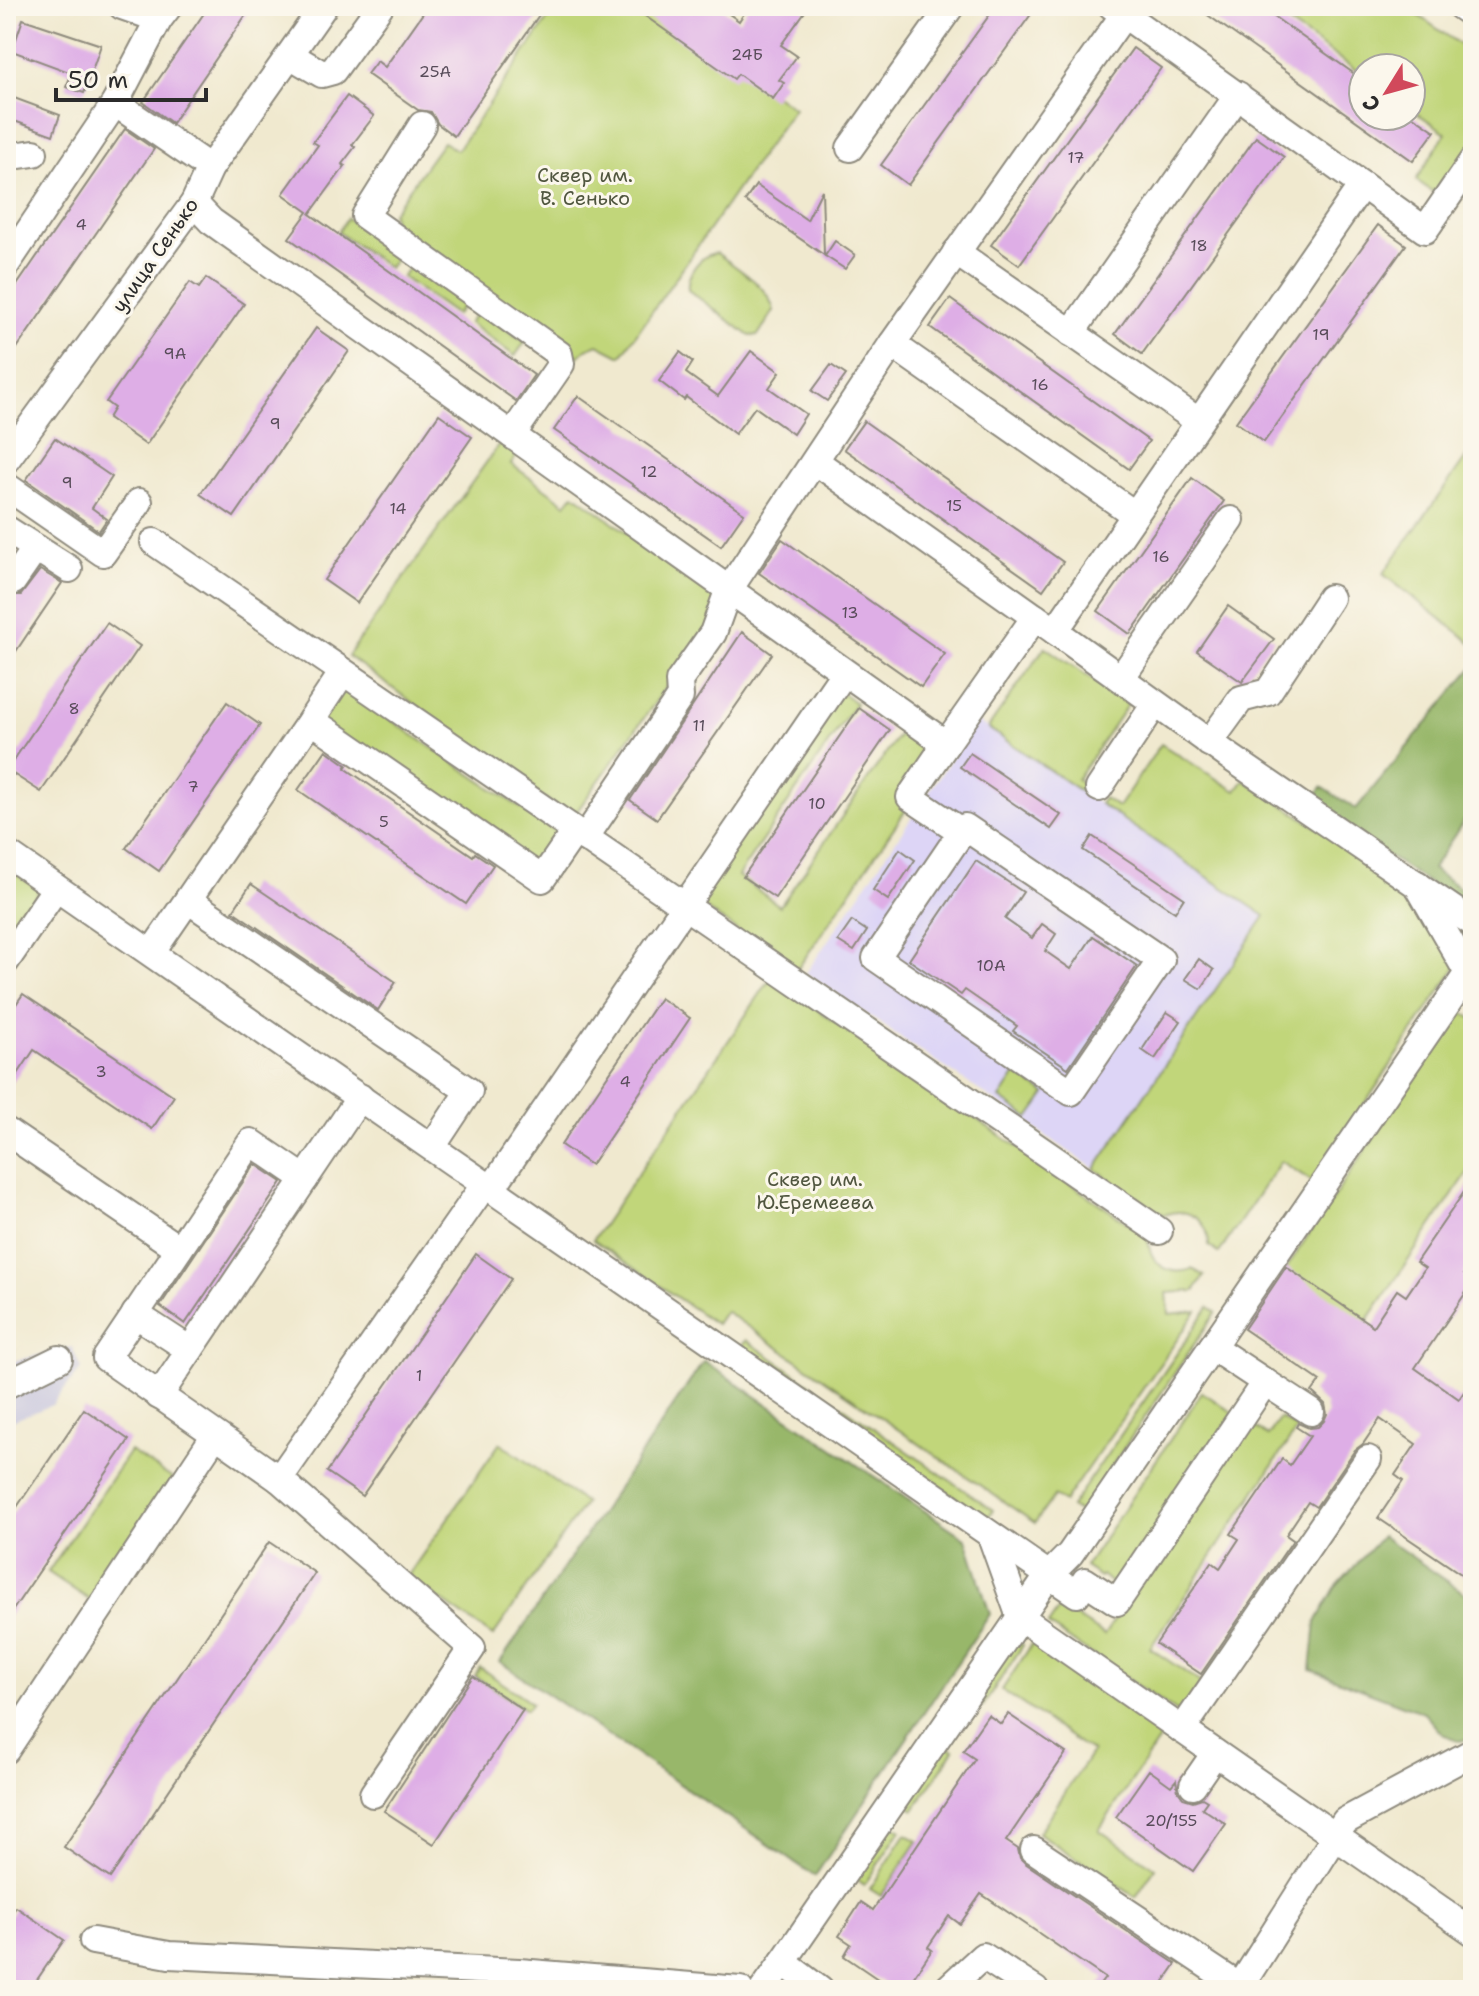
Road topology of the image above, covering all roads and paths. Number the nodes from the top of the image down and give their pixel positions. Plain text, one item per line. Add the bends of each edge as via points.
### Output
1 (122, 6) edge
2 (324, 6) edge
3 (380, 6) edge
4 (951, 6) edge
5 (1460, 6) edge
6 (1122, 9) edge
7 (164, 13) edge
8 (1473, 15) edge
9 (290, 55) junction
10 (1238, 95) junction
11 (115, 103) junction
12 (422, 125) dead end
13 (850, 148) dead end
14 (34, 153) dead end
15 (6, 157) edge
16 (1473, 160) edge
17 (210, 168) junction
18 (1362, 185) junction
19 (194, 203) junction
20 (956, 252) junction
21 (6, 265) edge
22 (1071, 333) junction
23 (892, 344) junction
24 (1198, 421) junction
25 (512, 435) junction
26 (6, 460) edge
27 (815, 461) junction
28 (6, 486) edge
29 (139, 502) dead end
30 (1134, 514) junction
31 (1231, 520) dead end
32 (6, 529) edge
33 (154, 542) dead end
34 (36, 548) junction
35 (69, 569) dead end
36 (6, 577) edge
37 (728, 591) junction
38 (1330, 598) dead end
39 (1045, 624) junction
40 (343, 672) junction
41 (844, 673) junction
42 (1121, 678) junction
43 (1155, 704) junction
44 (311, 720) junction
45 (1209, 743) junction
46 (946, 744) junction
47 (1099, 788) dead end
48 (962, 832) junction
49 (580, 834) junction
50 (6, 853) edge
51 (1417, 884) junction
52 (56, 888) junction
53 (188, 900) junction
54 (685, 907) junction
55 (1473, 923) edge
56 (152, 952) junction
57 (6, 961) edge
58 (1464, 996) edge
59 (360, 1097) junction
60 (6, 1131) edge
61 (432, 1147) junction
62 (305, 1179) junction
63 (489, 1186) junction
64 (1159, 1231) dead end
65 (179, 1249) junction
66 (135, 1314) junction
67 (1212, 1347) junction
68 (190, 1350) junction
69 (59, 1359) dead end
70 (1265, 1382) junction
71 (6, 1385) edge
72 (159, 1396) junction
73 (1311, 1412) dead end
74 (215, 1435) junction
75 (1368, 1459) dead end
76 (279, 1479) junction
77 (991, 1536) junction
78 (1049, 1575) junction
79 (1020, 1617) junction
80 (1182, 1730) junction
81 (6, 1750) edge
82 (1473, 1752) edge
83 (1215, 1753) junction
84 (1193, 1785) dead end
85 (373, 1794) dead end
86 (1335, 1836) junction
87 (1034, 1850) dead end
88 (1473, 1932) edge
89 (93, 1941) dead end
90 (783, 1962) junction
91 (1239, 1988) edge
92 (740, 1990) edge
93 (763, 1990) edge
94 (820, 1990) edge
95 (946, 1990) edge
96 (1035, 1990) edge

1 - 7 street
2 - 9 street, улица Сенько
3 - 9 street via 333,71 322,74
4 - 13 street
5 - 8 street
6 - 10 street
6 - 20 street
7 - 11 street
9 - 17 street, улица Сенько
10 - 18 street
10 - 22 street
11 - 17 street
11 - 21 street
12 - 25 street via 365,216 559,354 561,364
14 - 15 street
16 - 18 street via 1425,230
17 - 19 street, улица Сенько
18 - 24 street
19 - 25 street via 211,221
19 - 26 street, улица Сенько
20 - 22 street
20 - 23 street
22 - 24 street
23 - 27 street
23 - 30 street
24 - 30 street
25 - 37 street
27 - 37 street
27 - 39 street
28 - 29 street via 103,553
30 - 39 street
31 - 42 street
32 - 34 street
33 - 40 street
34 - 35 street
34 - 36 street via 13,581
37 - 41 street
37 - 49 street via 713,633 679,681 680,697
38 - 45 street via 1268,692 1241,699
39 - 42 street
39 - 46 street
40 - 44 street
40 - 49 street
41 - 46 street
41 - 54 street
42 - 43 street
43 - 45 street
43 - 47 street
44 - 49 street via 542,879
44 - 53 street
45 - 51 street
46 - 48 street via 910,797
48 - 48 street via 965,827 1161,960 1071,1092 876,958
49 - 54 street
50 - 52 street
51 - 55 street
51 - 58 street via 1468,973
52 - 56 street
52 - 57 street
53 - 56 street
53 - 61 street via 469,1091
54 - 63 street
54 - 64 street
56 - 59 street
58 - 67 street
59 - 61 street
59 - 62 street
60 - 65 street
61 - 63 street
62 - 65 street via 251,1142
62 - 68 street
63 - 76 street
63 - 77 street
65 - 66 street
66 - 68 street
66 - 72 street via 106,1358
67 - 70 street
67 - 78 street via 1070,1554
68 - 72 street
69 - 71 street
70 - 73 street
70 - 78 street via 1117,1602 1085,1581 1077,1594
72 - 74 street
74 - 76 street
74 - 81 street
75 - 80 street
76 - 85 street via 472,1648
77 - 78 street
77 - 79 street
78 - 79 street
79 - 80 street
79 - 90 street
80 - 83 street
82 - 86 street via 1345,1821
83 - 84 street
83 - 86 street
86 - 88 street
86 - 91 street
87 - 91 street
89 - 92 street via 169,1955 519,1972
90 - 93 street
90 - 94 street
95 - 96 street via 983,1956

